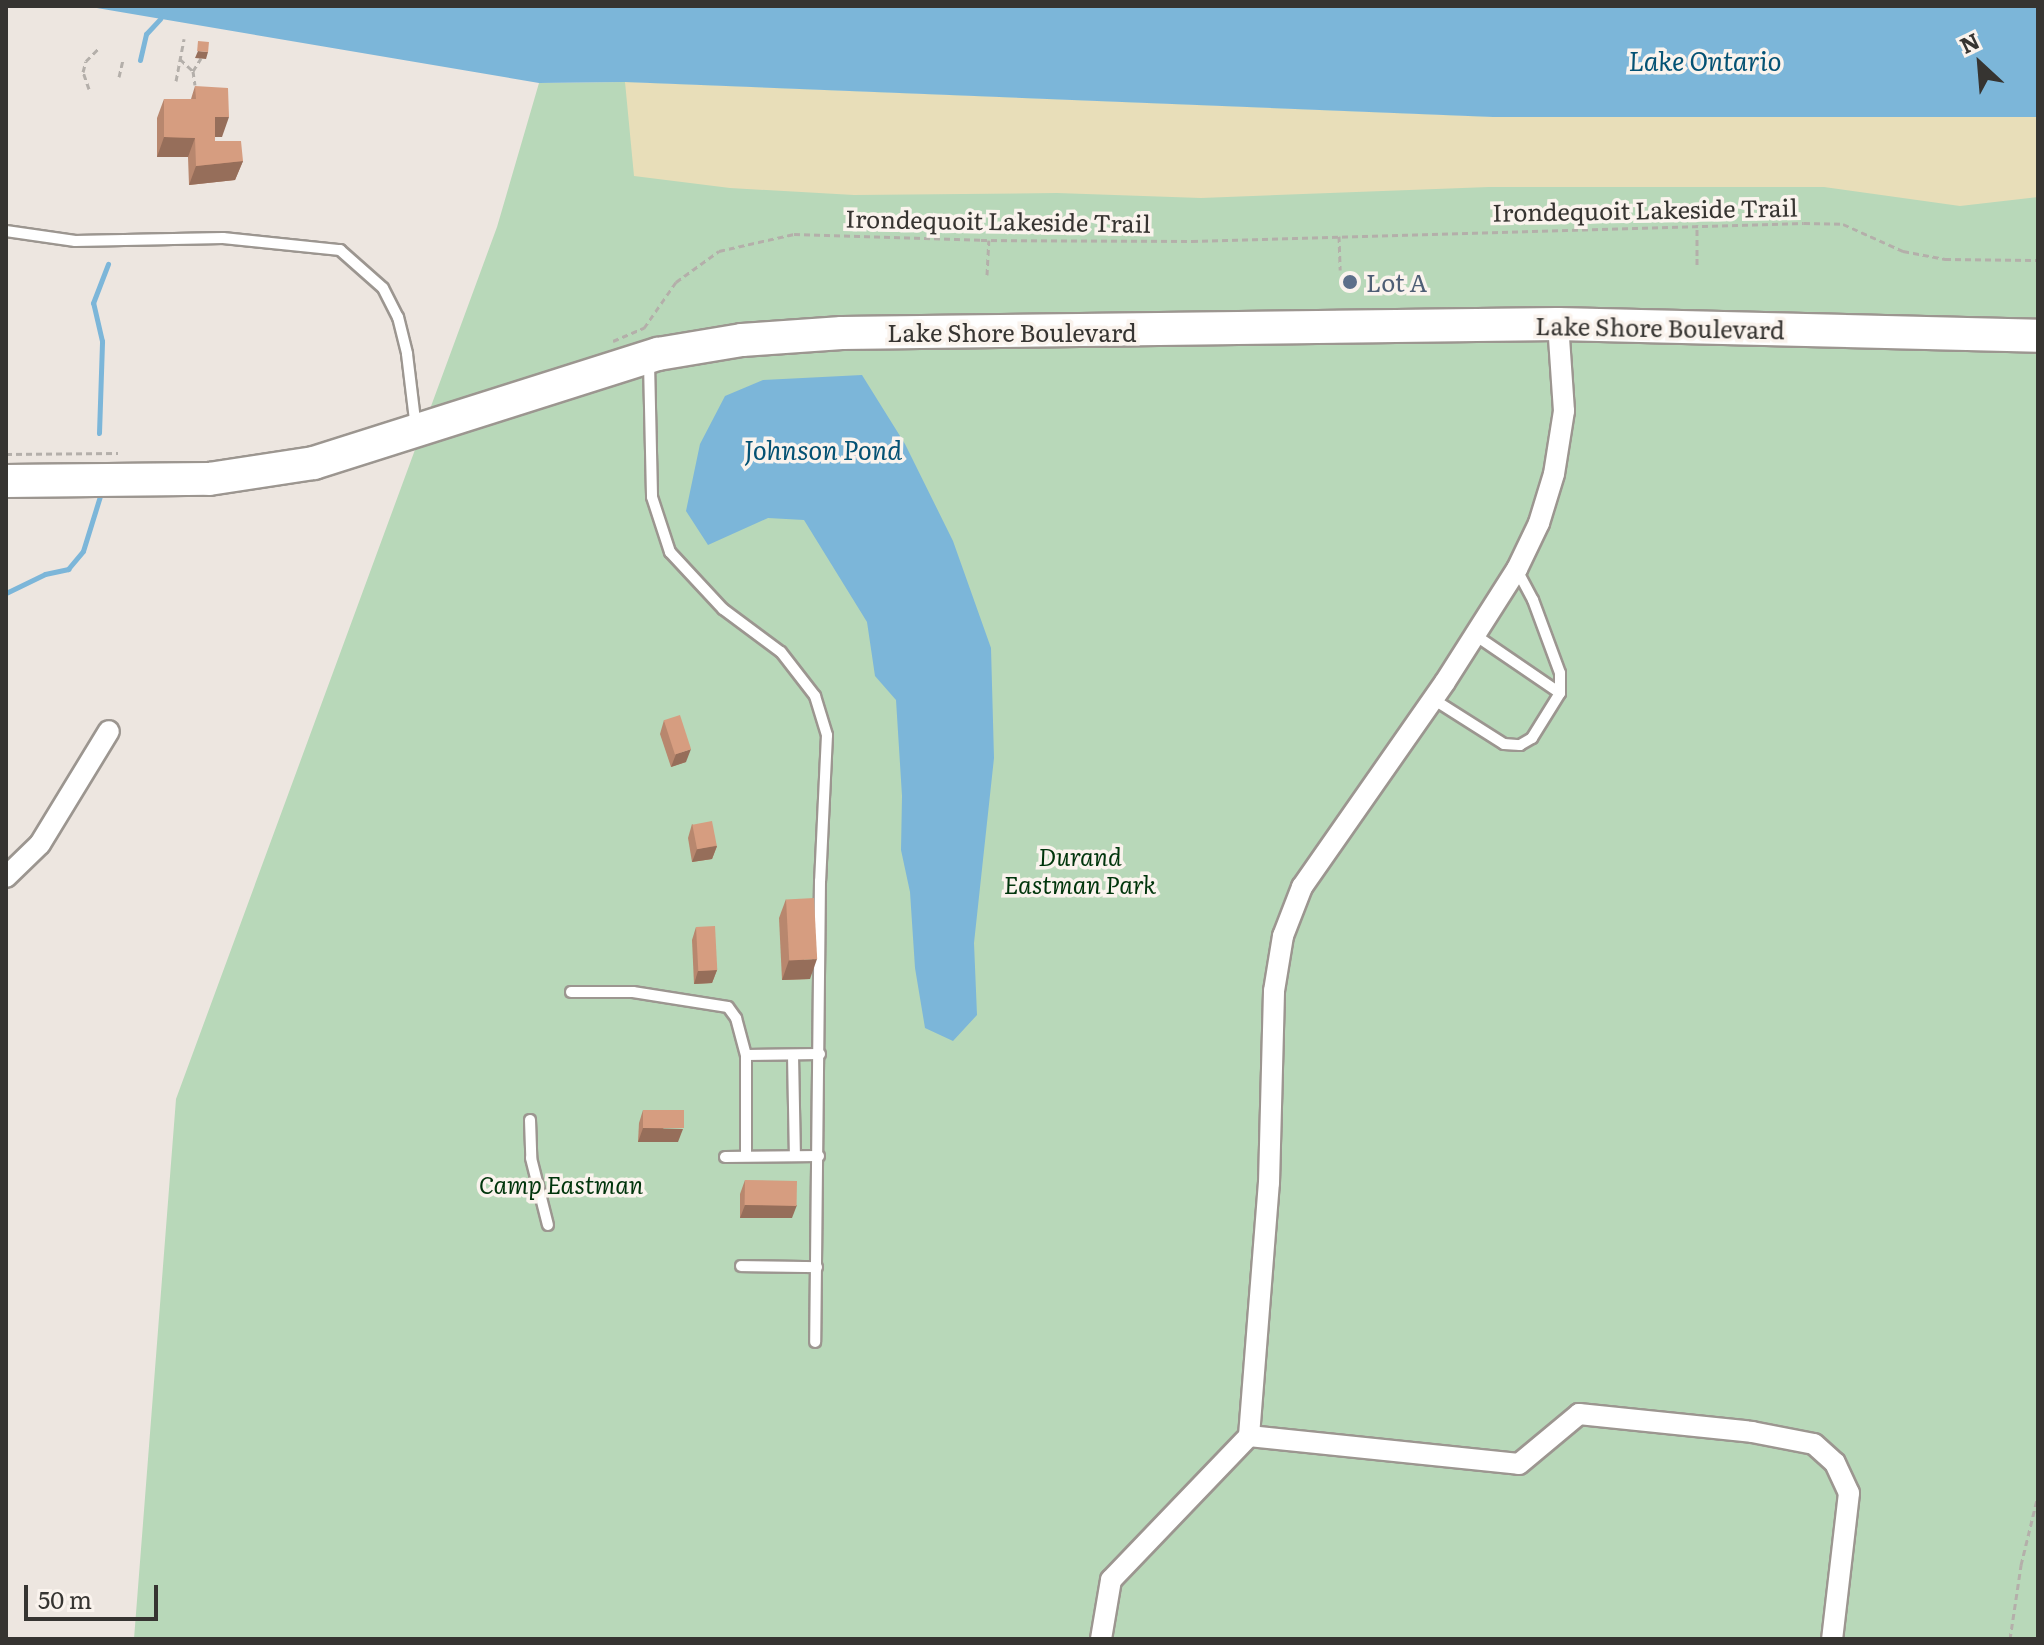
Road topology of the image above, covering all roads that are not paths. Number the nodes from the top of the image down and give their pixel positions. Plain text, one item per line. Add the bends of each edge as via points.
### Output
1 (6, 231) edge
2 (1558, 324) junction
3 (2038, 336) edge
4 (649, 357) junction
5 (416, 434) junction
6 (6, 481) edge
7 (1517, 569) junction
8 (1475, 635) junction
9 (1560, 693) junction
10 (1433, 699) junction
11 (109, 731) dead end
12 (6, 877) edge
13 (571, 992) dead end
14 (820, 1054) junction
15 (746, 1055) junction
16 (793, 1055) junction
17 (530, 1120) dead end
18 (746, 1156) junction
19 (795, 1156) junction
20 (819, 1156) junction
21 (725, 1157) dead end
22 (548, 1225) dead end
23 (741, 1266) dead end
24 (817, 1267) junction
25 (815, 1342) dead end
26 (1249, 1436) junction
27 (1101, 1639) edge
28 (1832, 1639) edge

1 - 5 lane via 75,241 223,238 340,250 383,288 398,317
2 - 3 main road, Lake Shore Boulevard
2 - 4 main road, Lake Shore Boulevard via 842,333 742,340
2 - 7 street via 1564,411 1554,474
4 - 5 main road, Lake Shore Boulevard
4 - 14 lane via 652,497 670,552 723,609 781,652 815,696 827,735
5 - 6 main road, Lake Shore Boulevard via 314,463 209,479
7 - 8 street
7 - 9 lane via 1560,673
8 - 9 lane
8 - 10 street
9 - 10 lane via 1532,738 1520,745 1504,744
10 - 26 street via 1327,846 1302,887 1283,936 1274,991 1269,1183
11 - 12 street via 40,844
13 - 15 lane via 633,992 728,1007
14 - 16 lane
14 - 20 lane
15 - 16 lane
15 - 18 lane
16 - 19 lane
17 - 22 lane via 531,1158
18 - 19 lane
18 - 21 lane
19 - 20 lane
20 - 24 lane
23 - 24 lane
24 - 25 lane
26 - 27 street via 1111,1580
26 - 28 street via 1519,1464 1579,1414 1752,1432 1814,1444 1835,1463 1849,1493

